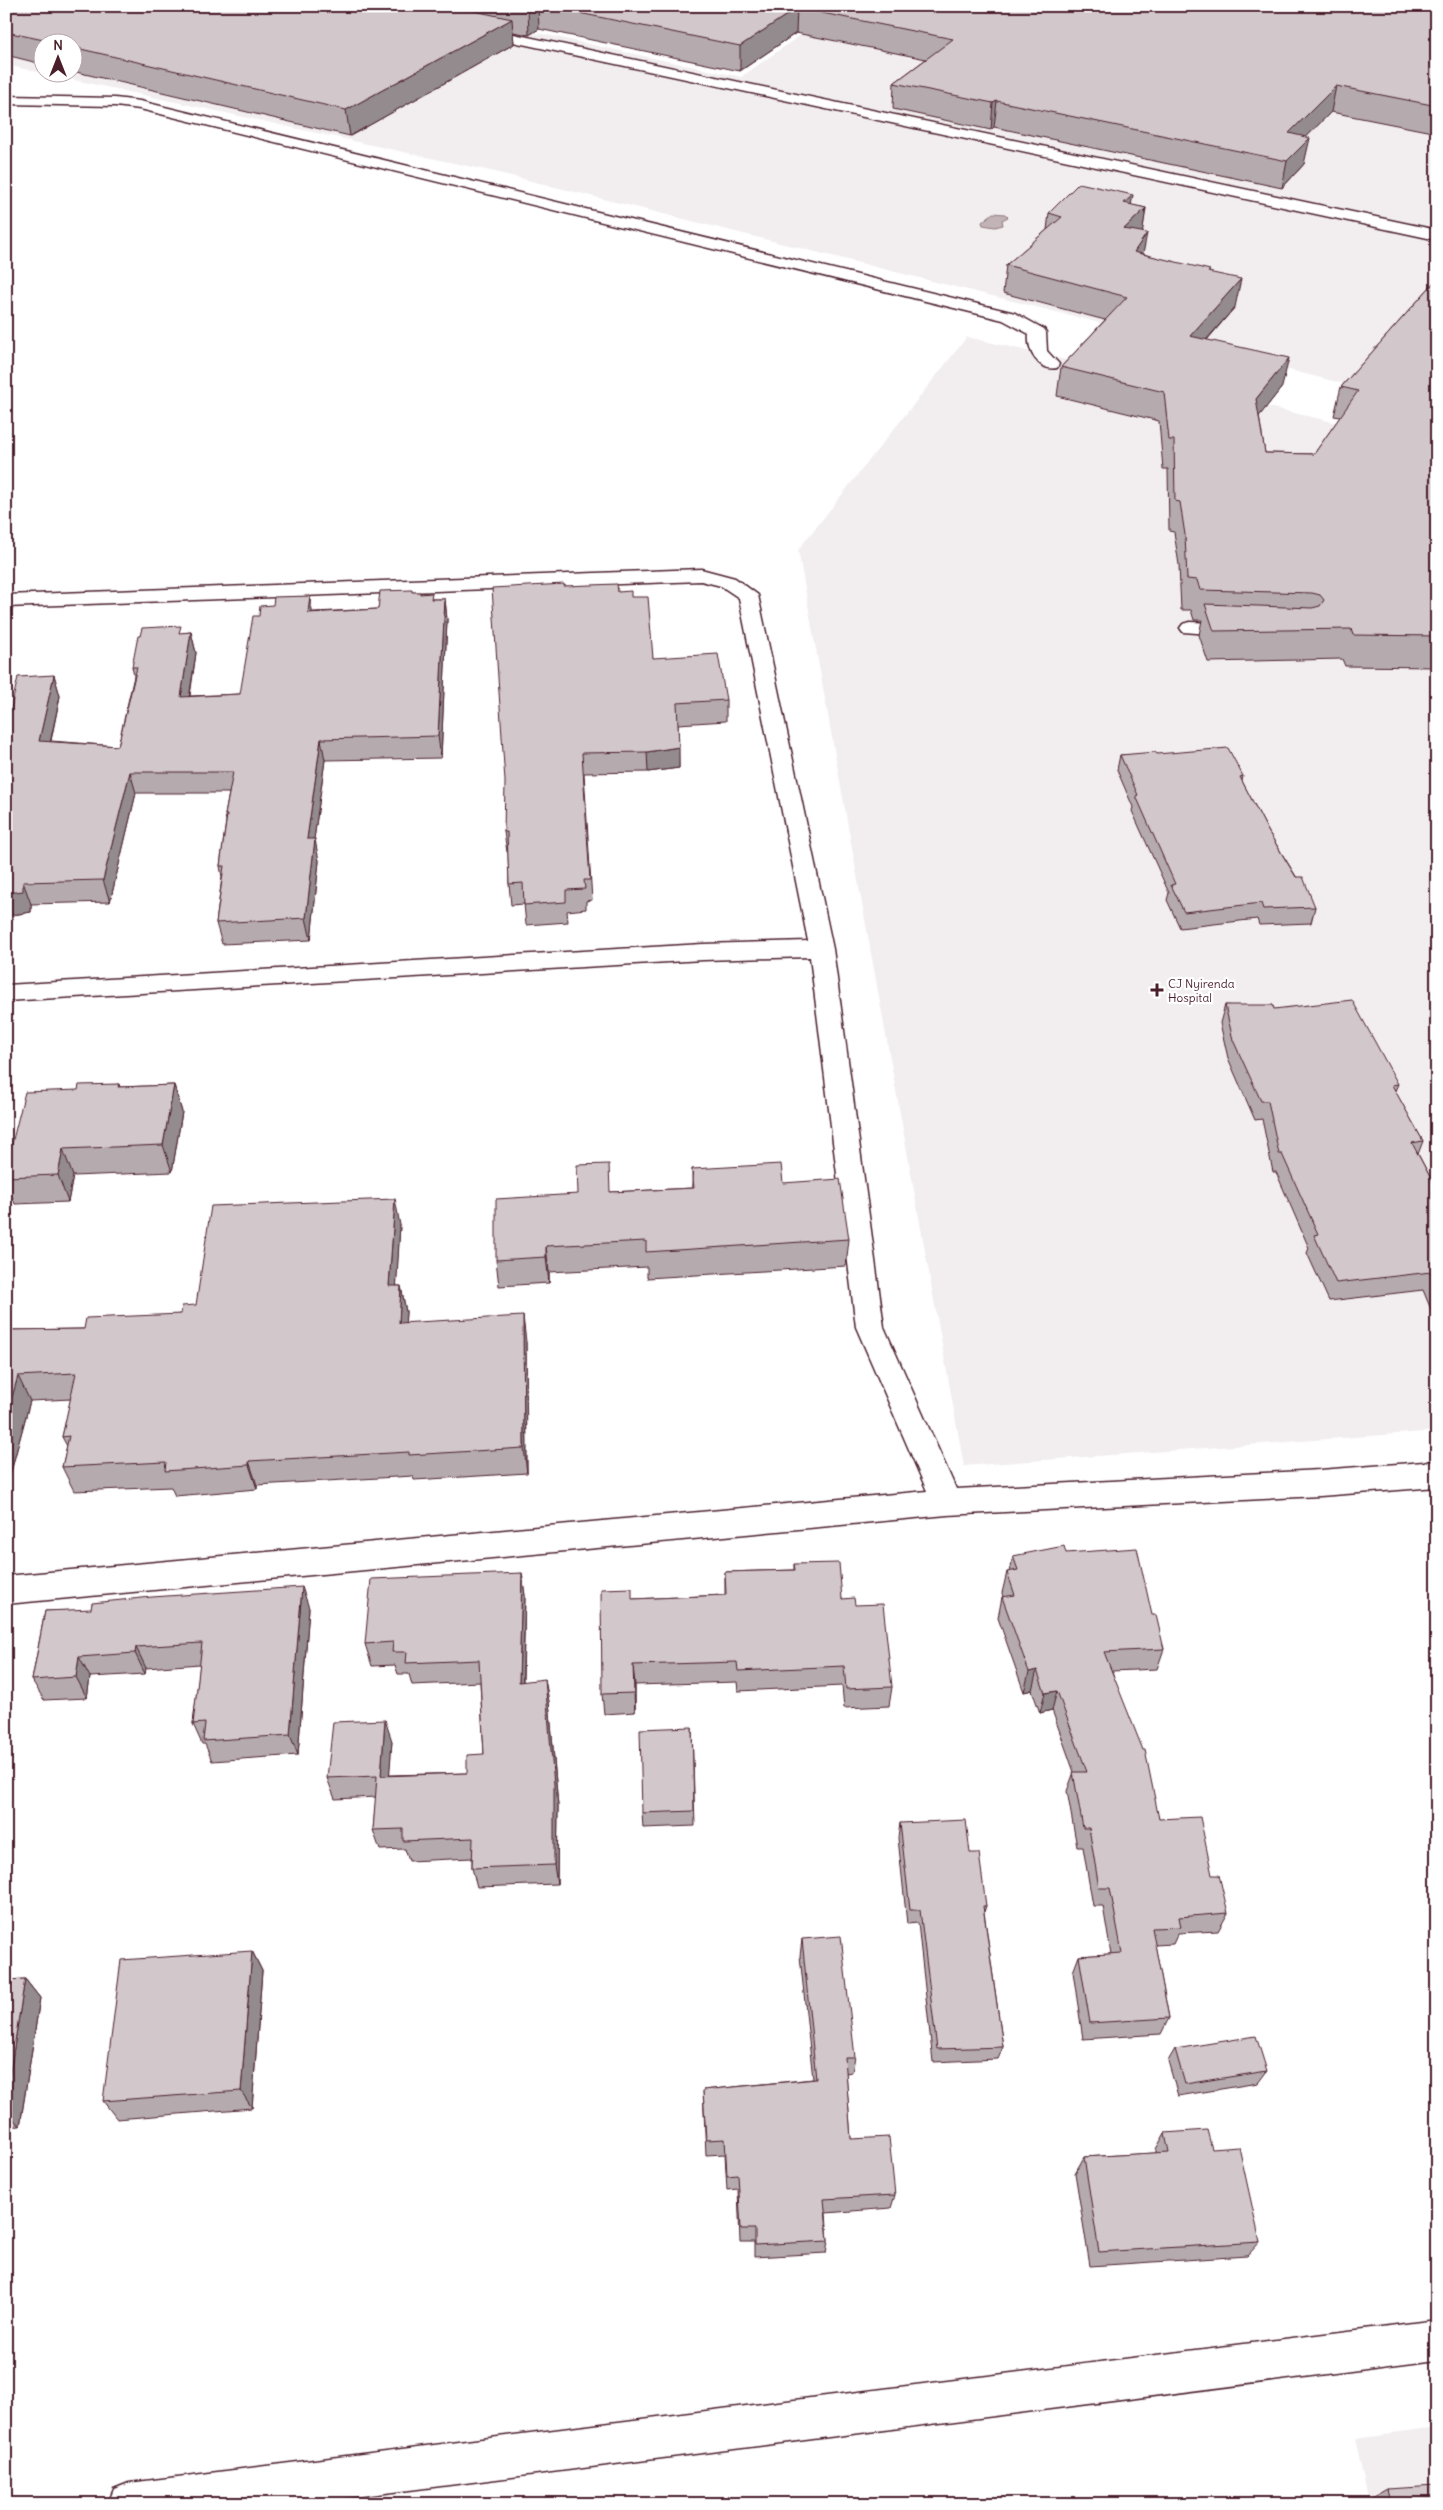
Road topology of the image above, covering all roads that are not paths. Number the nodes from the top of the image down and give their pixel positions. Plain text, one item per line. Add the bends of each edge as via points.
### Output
1 (462, 27) edge
2 (6, 100) edge
3 (1437, 234) edge
4 (1051, 364) dead end
5 (6, 601) edge
6 (1190, 628) dead end
7 (1256, 630) edge
8 (821, 949) junction
9 (6, 993) edge
10 (1437, 1474) edge
11 (947, 1502) junction
12 (6, 1590) edge
13 (1437, 2340) edge
14 (129, 2504) edge

1 - 3 street
2 - 4 street via 140,104 1009,316 1038,332 1040,357
5 - 8 street via 701,575 728,582 748,595
6 - 7 street
8 - 9 street via 694,953
8 - 11 street via 870,1327
10 - 11 street
11 - 12 street
13 - 14 street

